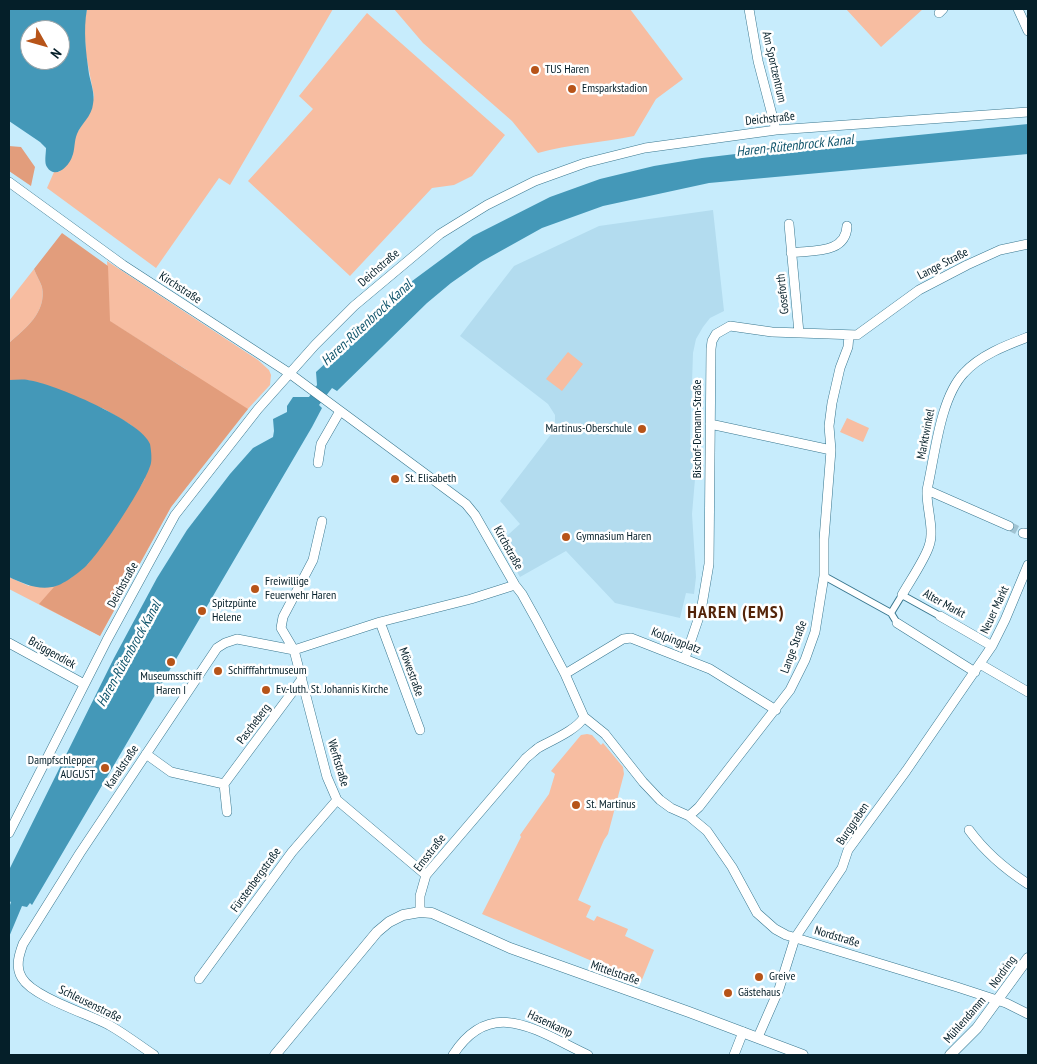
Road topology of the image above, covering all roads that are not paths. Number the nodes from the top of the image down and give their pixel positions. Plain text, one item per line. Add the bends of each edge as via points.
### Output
1 (749, 9) edge
2 (1022, 11) edge
3 (1028, 31) edge
4 (1028, 112) edge
5 (776, 130) junction
6 (10, 185) edge
7 (789, 224) dead end
8 (847, 226) dead end
9 (1028, 244) edge
10 (791, 253) junction
11 (800, 333) junction
12 (849, 336) junction
13 (1028, 337) edge
14 (289, 373) junction
15 (340, 411) junction
16 (710, 424) junction
17 (831, 450) junction
18 (318, 462) dead end
19 (927, 490) junction
20 (322, 522) dead end
21 (1009, 526) tunnel mouth
22 (1028, 564) edge
23 (824, 576) junction
24 (515, 586) junction
25 (902, 595) junction
26 (891, 613) junction
27 (940, 616) joint
28 (380, 622) junction
29 (897, 623) joint
30 (9, 643) edge
31 (992, 646) junction
32 (294, 650) junction
33 (685, 658) junction
34 (980, 664) junction
35 (975, 672) junction
36 (565, 674) junction
37 (302, 679) junction
38 (84, 684) junction
39 (1028, 692) edge
40 (776, 710) junction
41 (584, 717) junction
42 (420, 730) dead end
43 (146, 754) junction
44 (224, 784) junction
45 (337, 800) junction
46 (227, 812) dead end
47 (689, 816) junction
48 (969, 830) dead end
49 (9, 833) edge
50 (426, 875) junction
51 (1028, 884) edge
52 (420, 912) junction
53 (795, 938) junction
54 (1028, 958) edge
55 (20, 972) joint
56 (199, 979) dead end
57 (997, 1001) junction
58 (1028, 1014) edge
59 (744, 1032) junction
60 (758, 1037) junction
61 (154, 1055) edge
62 (276, 1055) edge
63 (453, 1055) edge
64 (588, 1055) edge
65 (734, 1055) edge
66 (803, 1055) edge
67 (950, 1055) edge

1 - 5 street, Am Sportzentrum via 758,61
2 - 3 street
4 - 5 street, Deichstraße
5 - 14 street, Deichstraße via 645,148 585,163 495,201 440,234 393,272 354,306
6 - 14 street, Kirchstraße via 123,265
7 - 10 street, Goseforth
8 - 10 street via 844,239 834,248
9 - 12 street, Lange Straße via 1000,250 967,265 919,290 862,332
10 - 11 street, Goseforth
11 - 12 street, Bischof-Demann-Straße
11 - 16 street, Bischof-Demann-Straße via 730,326 716,334 711,349
12 - 17 street, Lange Straße via 832,403 829,426
13 - 19 street, Marktwinkel via 986,357 958,380 945,404
14 - 15 street, Kirchstraße
14 - 38 street, Deichstraße via 175,515
15 - 18 street via 321,444
15 - 24 street, Kirchstraße via 466,504 476,515
16 - 17 street
16 - 33 street, Bischof-Demann-Straße via 708,578
17 - 23 street, Lange Straße
19 - 21 street
19 - 25 street, Marktwinkel via 930,545
20 - 32 street, Werftstraße via 313,560 283,617 281,628
22 - 31 street, Neuer Markt
23 - 26 street
23 - 40 street, Lange Straße via 815,632 797,677
24 - 28 street
24 - 36 street, Kirchstraße
25 - 26 street, Alter Markt
25 - 27 street, Alter Markt
26 - 29 street
27 - 31 street, Alter Markt
28 - 32 street
28 - 42 street, Möwestraße
29 - 35 street
30 - 38 street, Brüggendiek
31 - 34 street, Neuer Markt
32 - 37 street, Werftstraße
32 - 43 street, Kanalstraße via 237,639 217,648
33 - 36 street, Kolpingplatz via 631,638 623,639
33 - 40 street, Kolpingplatz via 710,669
34 - 35 street, Burggraben
34 - 39 street
35 - 53 street, Burggraben via 848,850 842,868
36 - 41 street, Kirchstraße
37 - 44 street, Pascheberg
37 - 45 street, Werftstraße via 327,777
38 - 49 street, Deichstraße
40 - 47 street, Lange Straße
41 - 47 street, Nordstraße via 605,734 660,800
41 - 50 street, Emsstraße via 582,722 526,758
43 - 44 street via 171,772
43 - 55 street, Kanalstraße via 23,944 18,961
44 - 46 street
45 - 50 street, Werftstraße
45 - 56 street, Fürstenbergstraße via 292,852
47 - 53 street, Nordstraße via 721,849 757,913 775,929
48 - 51 street via 981,847
50 - 52 street, Emsstraße via 420,896
52 - 59 street, Mittelstraße via 440,915 510,948
52 - 62 street via 397,917 378,932
53 - 57 street, Nordstraße
53 - 60 street, Burggraben via 779,989
54 - 57 street, Nordring
55 - 61 street, Schleusenstraße via 27,984 39,993 110,1026
57 - 58 street, Nordstraße
57 - 67 street, Mühlendamm via 977,1028
59 - 60 street, Mittelstraße
59 - 65 street
60 - 66 street, Mittelstraße
63 - 64 street, Hasenkamp via 478,1030 506,1021 518,1023

